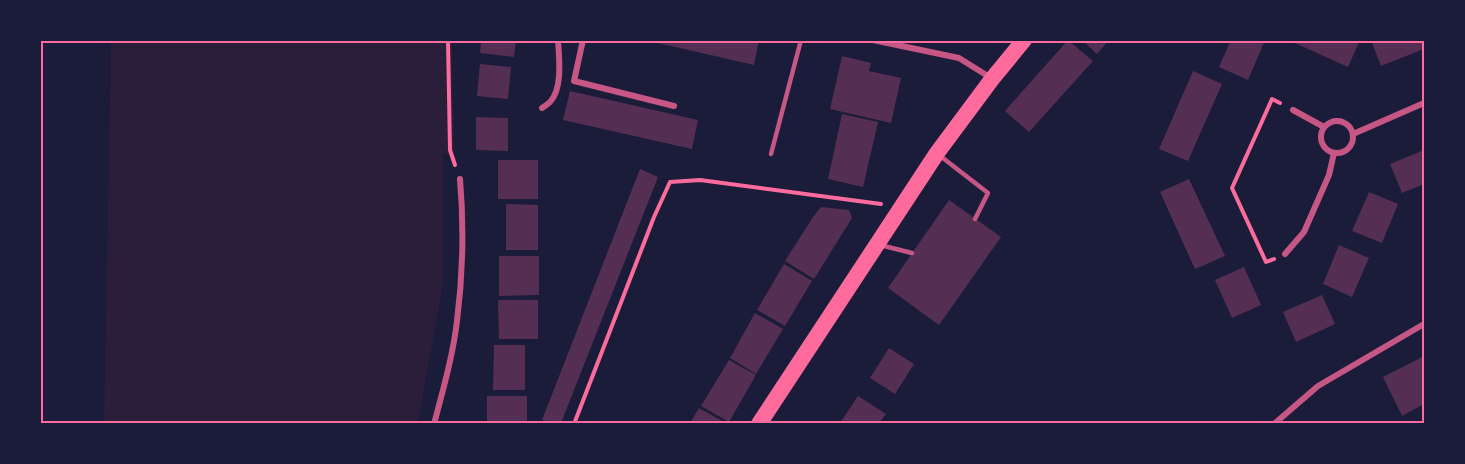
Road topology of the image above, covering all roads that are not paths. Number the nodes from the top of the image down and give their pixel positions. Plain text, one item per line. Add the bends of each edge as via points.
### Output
1 (558, 40) edge
2 (583, 40) edge
3 (801, 40) edge
4 (873, 40) edge
5 (1024, 40) edge
6 (992, 79) junction
7 (1425, 103) edge
8 (674, 106) dead end
9 (542, 108) dead end
10 (1293, 110) road end
11 (1324, 127) junction
12 (1353, 134) junction
13 (937, 153) junction
14 (1334, 153) junction
15 (771, 154) dead end
16 (460, 179) road end
17 (975, 219) dead end
18 (878, 244) junction
19 (912, 253) dead end
20 (1285, 254) road end
21 (1425, 324) edge
22 (434, 423) edge
23 (759, 423) edge
24 (1274, 423) edge

1 - 9 street via 558,87 552,101
2 - 8 street via 574,81
3 - 15 lane
4 - 6 street via 959,58
5 - 6 highway
6 - 13 highway
7 - 12 street
10 - 11 street
11 - 12 street via 1341,121
11 - 14 street via 1323,146
12 - 14 street via 1349,149
13 - 17 lane via 988,193
13 - 18 highway
14 - 20 street via 1329,175 1304,232
16 - 22 street via 457,322
18 - 19 lane
18 - 23 highway
21 - 24 street via 1318,386

